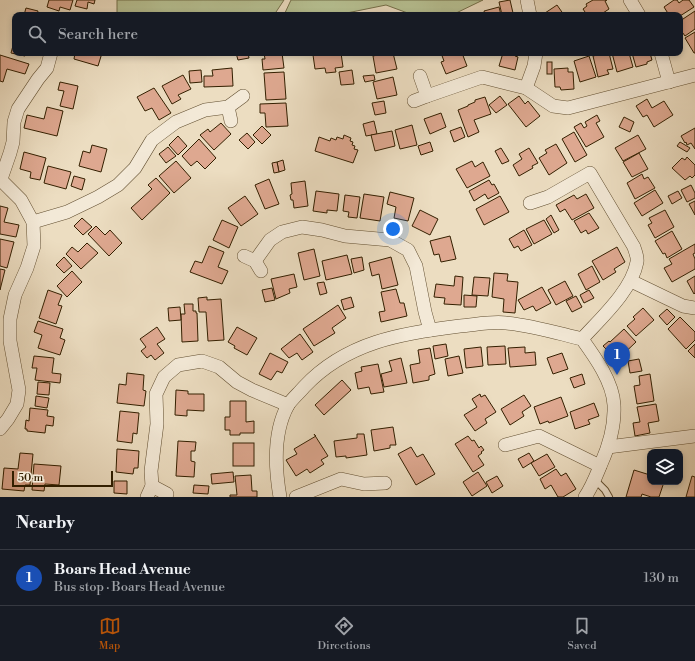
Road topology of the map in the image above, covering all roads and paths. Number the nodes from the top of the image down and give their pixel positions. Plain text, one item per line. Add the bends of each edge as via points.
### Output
1 (527, 0) edge
2 (630, 0) edge
3 (529, 12) edge
4 (637, 12) edge
5 (50, 56) edge
6 (536, 56) edge
7 (662, 56) edge
8 (695, 75) edge
9 (420, 76) dead end
10 (669, 82) junction
11 (526, 88) junction
12 (243, 96) dead end
13 (427, 96) junction
14 (414, 101) dead end
15 (228, 107) junction
16 (231, 121) dead end
17 (1, 179) edge
18 (530, 203) dead end
19 (33, 222) junction
20 (253, 263) dead end
21 (631, 281) junction
22 (695, 308) edge
23 (430, 330) junction
24 (582, 339) junction
25 (288, 405) junction
26 (0, 429) edge
27 (695, 436) edge
28 (505, 445) dead end
29 (608, 447) junction
30 (600, 466) junction
31 (595, 480) junction
32 (385, 483) dead end
33 (149, 492) edge
34 (167, 494) dead end
35 (280, 497) edge
36 (296, 497) edge
37 (585, 497) edge
38 (609, 497) edge

1 - 3 street
2 - 4 street
5 - 17 street via 47,68 18,109 14,122 13,142
6 - 11 street
7 - 10 street
8 - 10 street
9 - 13 street
10 - 11 street via 568,108 553,106
11 - 13 street via 482,77
12 - 15 street
13 - 14 street
15 - 16 street
15 - 19 street via 205,110 176,122 152,140 135,168 118,185 67,212
17 - 19 street via 21,200
18 - 21 street via 548,197 590,173 634,247 638,260
19 - 26 street via 34,246 15,295 10,319 10,342 19,390 17,404
20 - 23 street via 270,240 282,232 302,227 345,236 390,240 408,250 416,266
21 - 22 street via 683,306
21 - 24 street
23 - 24 street via 504,322
23 - 25 street via 377,341 348,353 314,377
24 - 29 street via 609,383 614,404
25 - 33 street via 237,382 219,368 202,361 178,365 164,377 156,394 157,424
25 - 35 street via 279,428 277,476
27 - 29 street
28 - 30 street via 539,436
29 - 30 street
30 - 31 street
31 - 37 street
31 - 38 lane
32 - 36 street via 364,484 341,479
33 - 34 street

